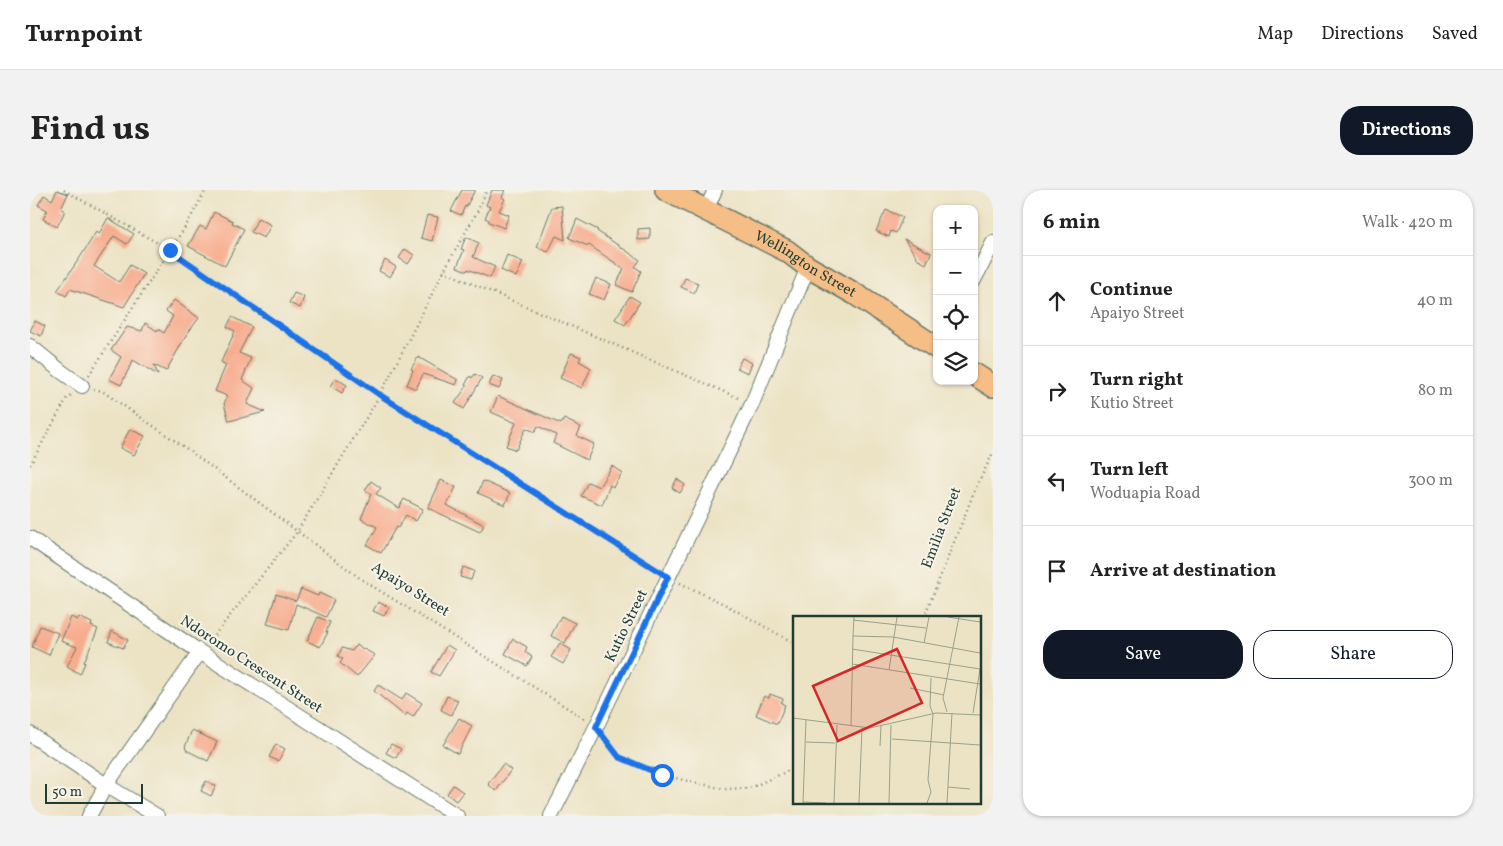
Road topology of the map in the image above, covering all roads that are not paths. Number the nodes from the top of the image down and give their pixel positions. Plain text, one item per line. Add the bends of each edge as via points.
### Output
1 (666, 190) edge
2 (715, 190) edge
3 (706, 210) junction
4 (993, 243) edge
5 (808, 267) junction
6 (978, 272) edge
7 (933, 343) edge
8 (30, 346) edge
9 (978, 377) edge
10 (82, 386) road end
11 (993, 386) edge
12 (30, 538) edge
13 (200, 652) junction
14 (30, 734) edge
15 (106, 785) junction
16 (89, 816) edge
17 (158, 816) edge
18 (457, 816) edge
19 (551, 816) edge

1 - 3 main road, Wellington Street
2 - 3 street
3 - 5 main road, Wellington Street via 788,251
4 - 6 street
5 - 7 main road, Wellington Street
5 - 19 street, Kutio Street via 752,404
8 - 10 street
9 - 11 main road
12 - 13 street, Ndoromo Crescent Street
13 - 15 street
13 - 18 street, Ndoromo Crescent Street
14 - 15 street
15 - 16 street
15 - 17 street

